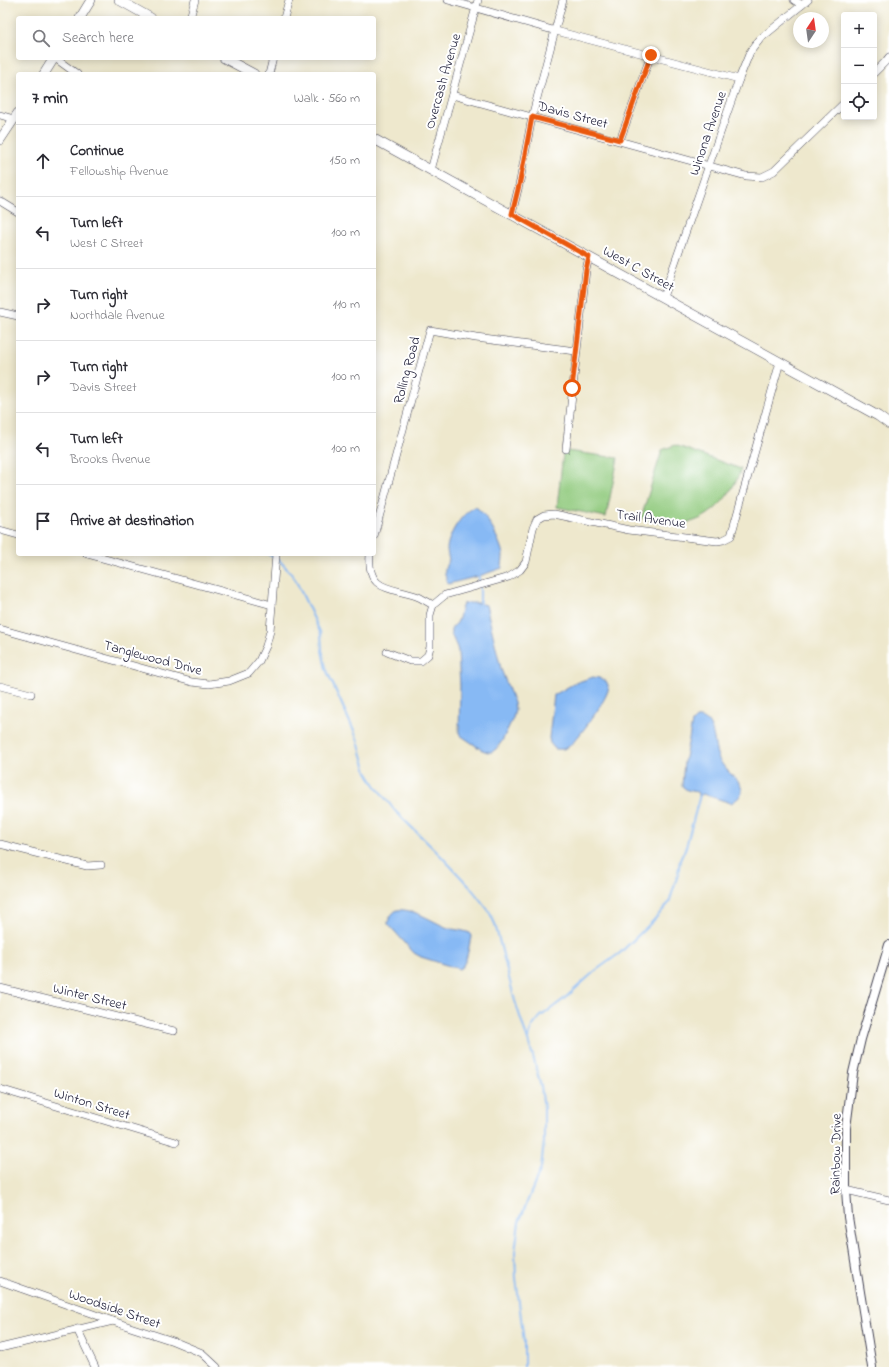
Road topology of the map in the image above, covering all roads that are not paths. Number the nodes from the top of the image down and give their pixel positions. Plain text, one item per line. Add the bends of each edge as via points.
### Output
1 (91, 0) edge
2 (119, 0) edge
3 (195, 0) edge
4 (289, 0) edge
5 (448, 0) edge
6 (478, 0) edge
7 (563, 0) edge
8 (794, 0) edge
9 (808, 0) edge
10 (802, 5) junction
11 (476, 8) junction
12 (81, 16) edge
13 (147, 16) edge
14 (191, 16) edge
15 (285, 16) edge
16 (556, 30) junction
17 (651, 55) junction
18 (889, 56) edge
19 (54, 60) edge
20 (58, 60) edge
21 (228, 60) edge
22 (272, 60) edge
23 (877, 71) edge
24 (45, 72) edge
25 (74, 72) edge
26 (250, 72) edge
27 (270, 72) edge
28 (739, 79) junction
29 (452, 95) junction
30 (841, 106) edge
31 (0, 115) edge
32 (16, 116) edge
33 (532, 117) junction
34 (0, 140) edge
35 (376, 140) edge
36 (620, 140) junction
37 (710, 165) junction
38 (431, 170) junction
39 (0, 201) edge
40 (16, 211) edge
41 (512, 214) junction
42 (589, 257) junction
43 (663, 297) junction
44 (0, 312) edge
45 (16, 316) edge
46 (576, 351) junction
47 (780, 362) junction
48 (889, 424) edge
49 (566, 449) dead end
50 (376, 529) edge
51 (0, 530) edge
52 (16, 534) edge
53 (94, 556) edge
54 (276, 556) edge
55 (370, 556) edge
56 (272, 605) junction
57 (433, 605) junction
58 (0, 629) edge
59 (386, 652) dead end
60 (0, 686) edge
61 (32, 694) dead end
62 (0, 844) edge
63 (101, 865) dead end
64 (889, 945) edge
65 (0, 988) edge
66 (174, 1031) dead end
67 (0, 1089) edge
68 (176, 1142) dead end
69 (846, 1190) junction
70 (889, 1200) edge
71 (0, 1281) edge
72 (113, 1321) junction
73 (77, 1329) junction
74 (0, 1348) edge
75 (95, 1367) edge
76 (217, 1367) edge
77 (872, 1367) edge

1 - 12 main road
2 - 13 main road
3 - 14 street
4 - 15 street
5 - 11 street
6 - 11 street, Overcash Avenue
7 - 16 street
8 - 10 street
9 - 10 street, Winona Avenue
10 - 28 street, Winona Avenue via 760,39 750,52
11 - 16 street
11 - 29 street, Overcash Avenue
16 - 17 street
16 - 33 street
17 - 28 street
17 - 36 street
18 - 23 street
19 - 24 main road
20 - 25 street
21 - 26 main road
22 - 27 street
28 - 37 street, Winona Avenue
29 - 33 street, Davis Street
29 - 38 street, Overcash Avenue
30 - 37 street, Davis Street via 779,167 762,177 746,176
31 - 32 street
32 - 34 main road
33 - 36 street, Davis Street
33 - 41 street
35 - 38 main road, West C Street
36 - 37 street, Davis Street
37 - 43 street, Winona Avenue
38 - 41 main road, West C Street
39 - 40 street
41 - 42 main road, West C Street
42 - 43 main road, West C Street
42 - 46 street
43 - 47 main road, West C Street
44 - 45 street
46 - 49 street
46 - 50 street, Rolling Road via 430,330
47 - 48 main road, West C Street
47 - 57 street, Trail Avenue via 731,536 717,541 629,530 554,514 544,515 537,519 533,528 526,562 520,570 509,577 445,595
51 - 52 street
53 - 56 street
54 - 56 street, Tanglewood Drive
55 - 57 street via 369,566 377,583 416,596
56 - 58 street, Tanglewood Drive via 270,631 259,661 248,673 228,681 209,684 192,682
57 - 59 street via 428,655 421,661 410,661
60 - 61 street
62 - 63 street via 87,866
64 - 69 street, Rainbow Drive via 853,1073 846,1128
65 - 66 street, Winter Street
67 - 68 street, Winton Street
69 - 70 street
69 - 77 street, Rainbow Drive
71 - 72 street, Woodside Street
72 - 73 street
72 - 76 street, Woodside Street via 202,1353
73 - 74 street
73 - 75 street

